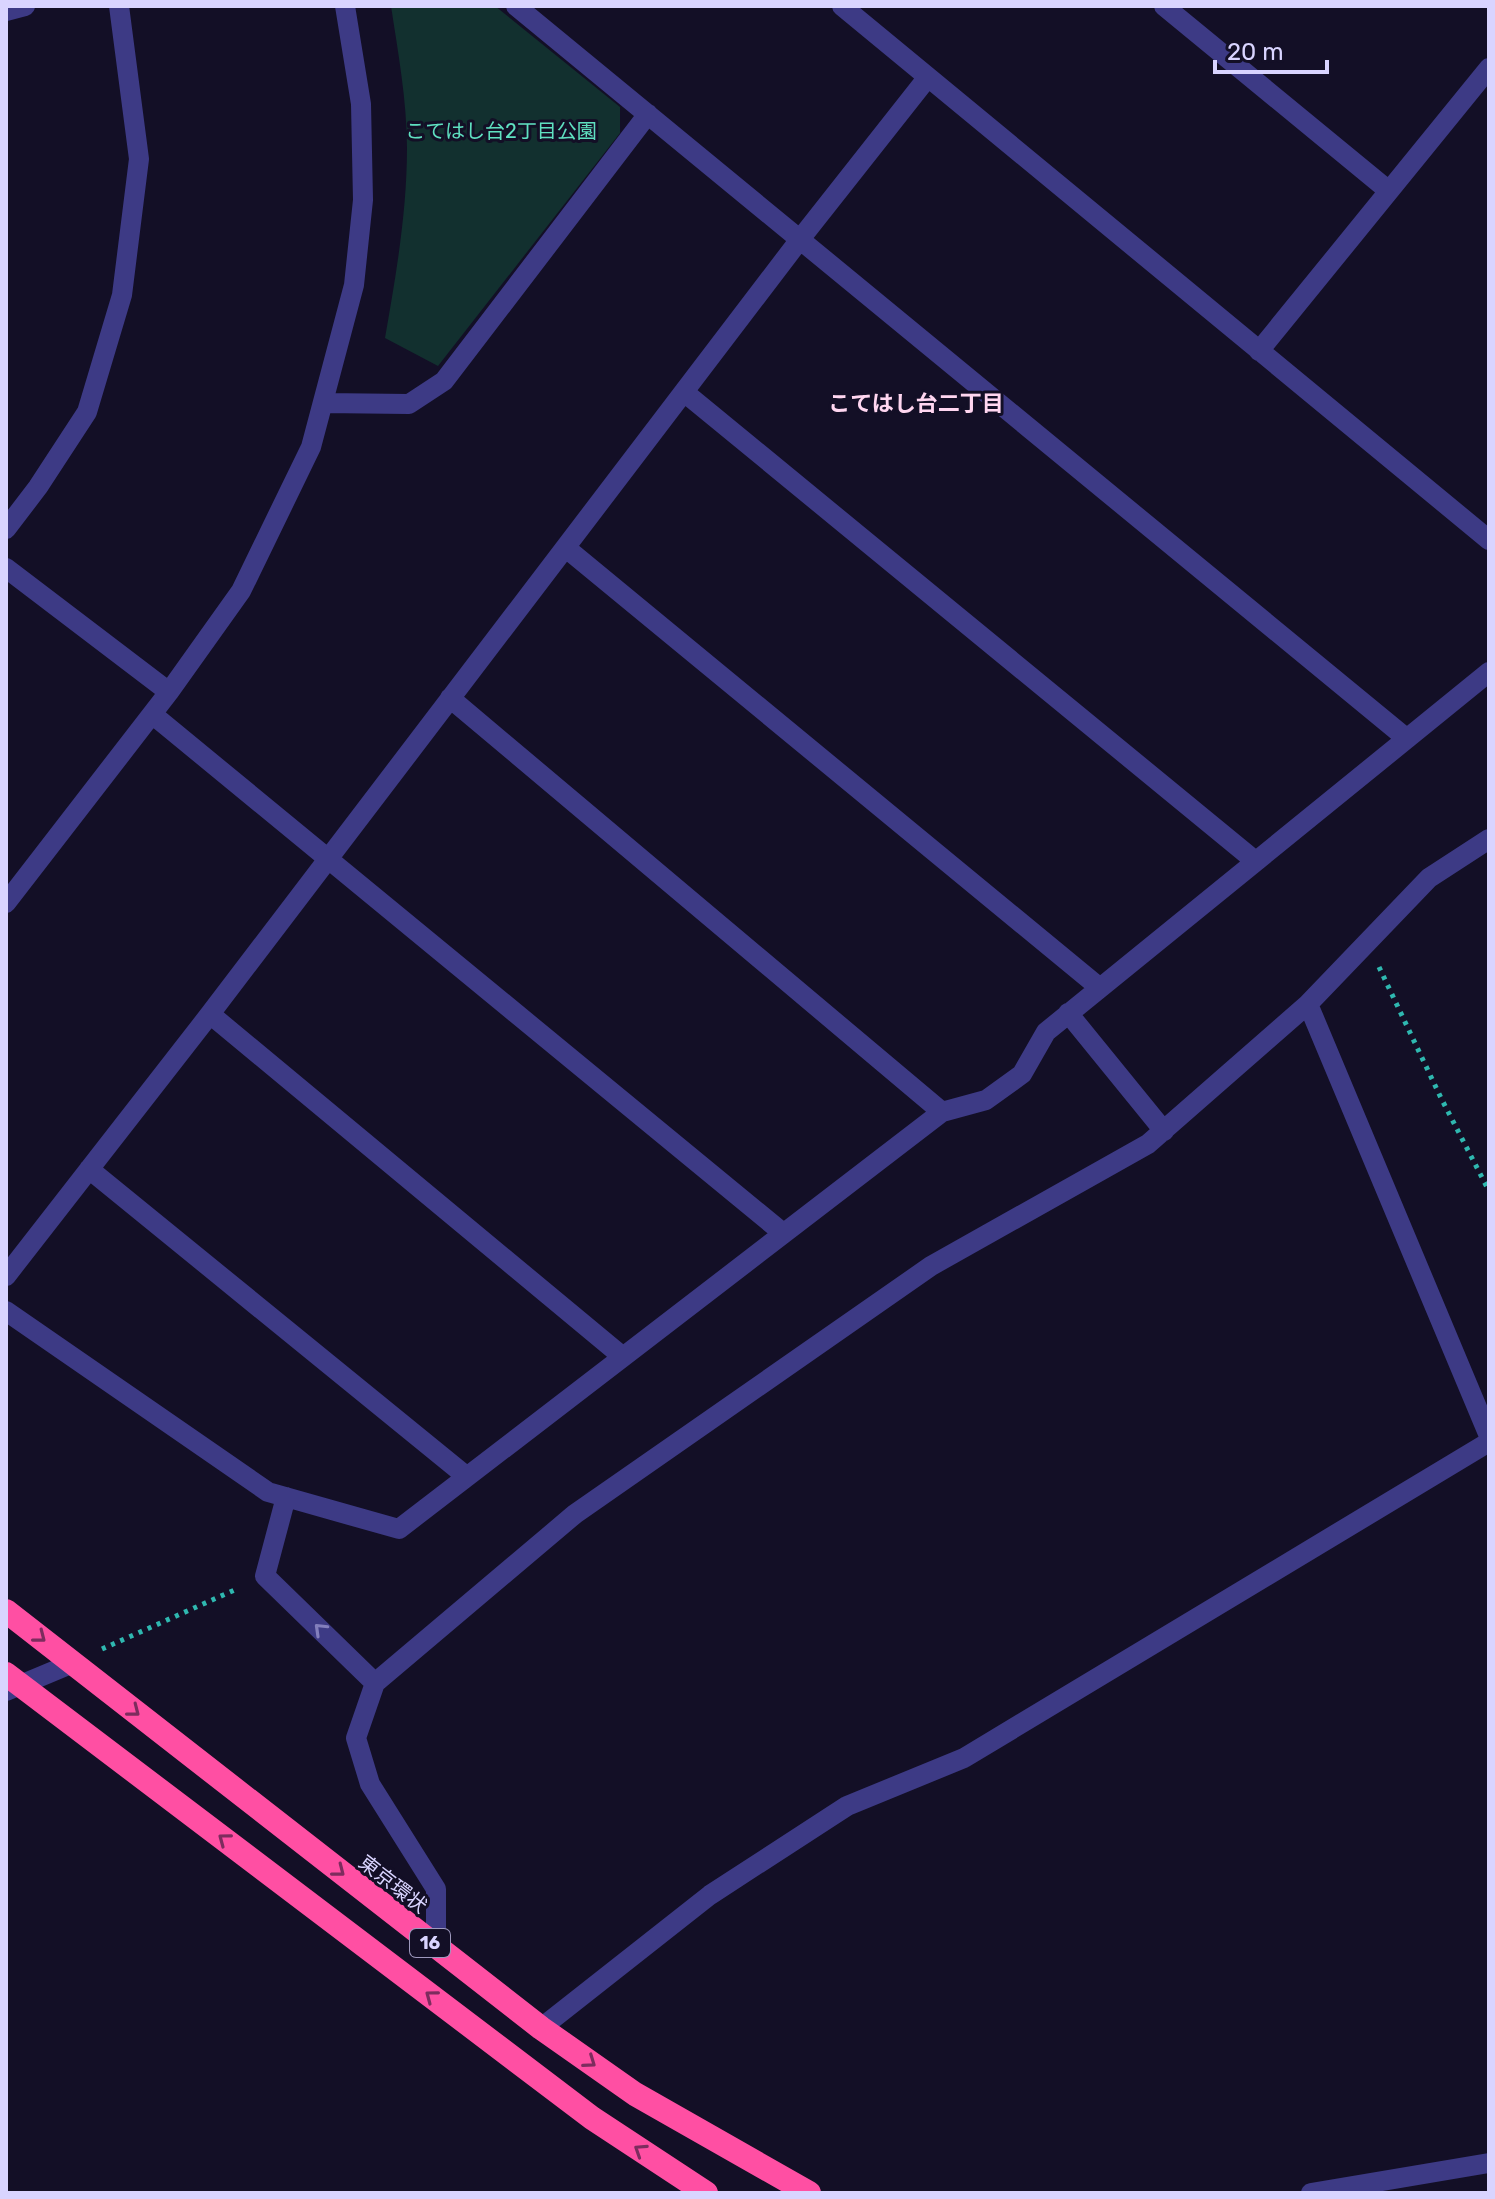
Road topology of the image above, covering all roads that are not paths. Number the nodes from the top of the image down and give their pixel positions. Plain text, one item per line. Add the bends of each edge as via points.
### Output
1 (25, 6) edge
2 (119, 6) edge
3 (345, 6) edge
4 (516, 6) edge
5 (842, 6) edge
6 (1164, 6) edge
7 (6, 11) edge
8 (1489, 68) edge
9 (928, 77) junction
10 (648, 114) junction
11 (1389, 191) junction
12 (801, 238) junction
13 (1259, 351) junction
14 (684, 392) junction
15 (323, 403) junction
16 (6, 529) edge
17 (1489, 540) edge
18 (566, 548) junction
19 (6, 568) edge
20 (1489, 672) edge
21 (169, 692) junction
22 (450, 698) junction
23 (152, 714) junction
24 (1406, 738) junction
25 (1489, 839) edge
26 (328, 858) junction
27 (1254, 860) junction
28 (6, 903) edge
29 (1100, 988) junction
30 (1308, 1004) junction
31 (1068, 1013) junction
32 (210, 1014) junction
33 (942, 1112) junction
34 (1164, 1131) junction
35 (89, 1169) junction
36 (783, 1233) junction
37 (6, 1276) edge
38 (6, 1311) edge
39 (623, 1357) junction
40 (1489, 1439) edge
41 (466, 1476) junction
42 (286, 1497) junction
43 (6, 1611) edge
44 (73, 1663) junction
45 (11, 1683) edge
46 (375, 1683) junction
47 (436, 1948) junction
48 (541, 2028) junction
49 (1489, 2163) edge
50 (706, 2193) edge
51 (809, 2193) edge
52 (1311, 2193) edge

1 - 7 street
2 - 16 street via 139,159 122,295 87,412
3 - 15 street via 361,104 363,200 354,285
4 - 10 street
5 - 9 street
6 - 11 street
8 - 11 street
9 - 12 street
9 - 13 street
10 - 12 street
10 - 15 street via 444,381 409,404
11 - 13 street
12 - 14 street
12 - 24 street
13 - 17 street
14 - 18 street
14 - 27 street
15 - 21 street via 311,447 241,591
18 - 22 street
18 - 29 street
19 - 21 street
20 - 24 street
21 - 23 street
22 - 26 street
22 - 33 street
23 - 26 street
23 - 28 street
24 - 27 street
25 - 30 street via 1429,878
26 - 32 street
26 - 36 street
27 - 29 street
29 - 31 street
30 - 34 street
30 - 40 street
31 - 33 street via 1046,1032 1022,1074 986,1100
31 - 34 street
32 - 35 street
32 - 39 street
33 - 36 street
34 - 46 street via 931,1266 575,1514
35 - 37 street
35 - 41 street
36 - 39 street
38 - 42 street via 268,1492
39 - 41 street
40 - 48 street via 964,1758 847,1806 710,1895
41 - 42 street via 399,1529
46 -> 42 street via 265,1576
43 -> 44 highway, 東京環状 / 16
44 - 45 street
44 -> 47 highway, 東京環状 / 16
50 -> 45 highway, 16 via 592,2118
46 - 47 street via 356,1738 370,1784 436,1889
47 - 48 highway, 東京環状 / 16
48 -> 51 highway, 東京環状 / 16 via 635,2094
49 - 52 street

